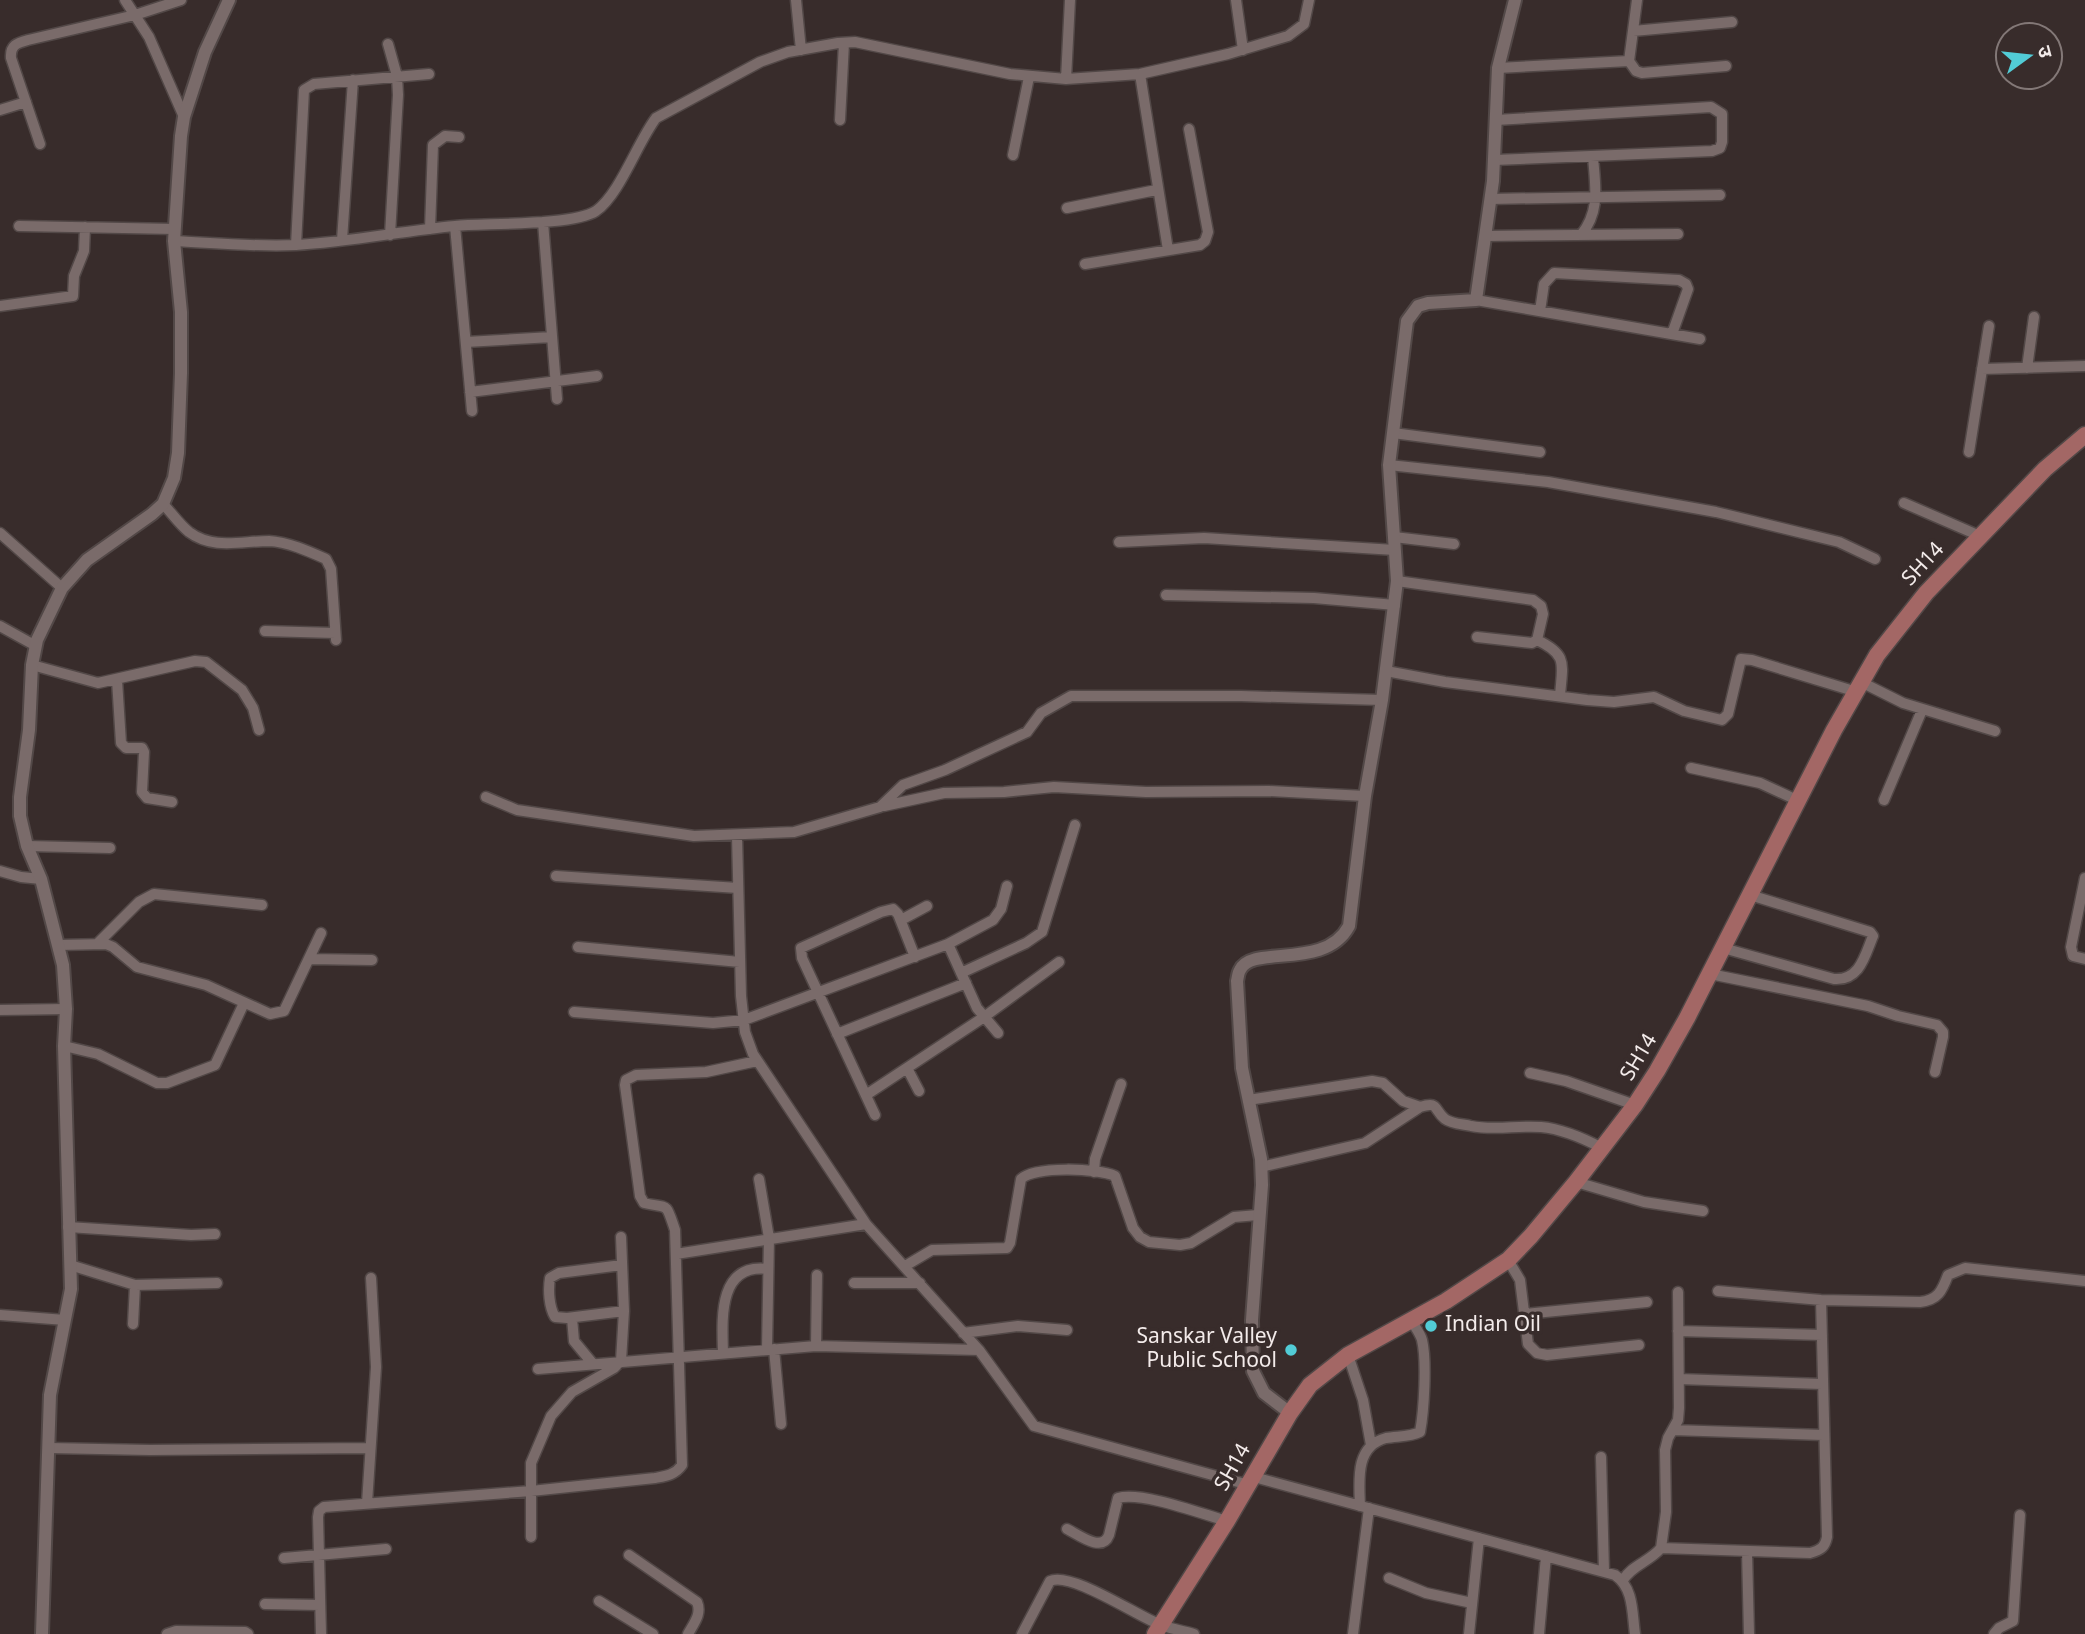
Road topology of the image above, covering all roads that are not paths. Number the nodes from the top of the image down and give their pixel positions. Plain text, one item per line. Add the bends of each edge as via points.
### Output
1 (125, 0) edge
2 (181, 0) edge
3 (229, 0) edge
4 (796, 0) edge
5 (1070, 0) edge
6 (1236, 0) edge
7 (1309, 0) edge
8 (1515, 0) edge
9 (1637, 0) edge
10 (135, 15) junction
11 (1732, 22) dead end
12 (1633, 31) junction
13 (844, 43) junction
14 (388, 44) dead end
15 (801, 50) junction
16 (1243, 50) junction
17 (1629, 61) junction
18 (1726, 66) dead end
19 (1498, 68) junction
20 (429, 74) dead end
21 (1140, 74) junction
22 (397, 76) junction
23 (1029, 77) junction
24 (1066, 79) junction
25 (354, 80) junction
26 (26, 102) junction
27 (0, 110) edge
28 (184, 117) junction
29 (840, 120) dead end
30 (1496, 120) junction
31 (1189, 129) dead end
32 (459, 137) dead end
33 (40, 144) dead end
34 (1013, 155) dead end
35 (1594, 156) junction
36 (1494, 160) junction
37 (1156, 190) junction
38 (1720, 195) dead end
39 (1596, 197) junction
40 (1490, 199) junction
41 (1067, 208) dead end
42 (543, 222) junction
43 (19, 226) dead end
44 (455, 226) junction
45 (85, 227) junction
46 (430, 229) junction
47 (390, 234) junction
48 (1678, 234) dead end
49 (175, 235) junction
50 (1581, 235) junction
51 (1485, 236) junction
52 (342, 240) junction
53 (296, 245) junction
54 (1168, 250) junction
55 (1085, 264) dead end
56 (1476, 300) junction
57 (0, 306) edge
58 (1540, 311) junction
59 (2034, 317) dead end
60 (1989, 326) dead end
61 (1672, 334) junction
62 (552, 337) junction
63 (1700, 339) dead end
64 (466, 342) junction
65 (2085, 366) edge
66 (2027, 368) junction
67 (1982, 369) junction
68 (597, 376) dead end
69 (555, 382) junction
70 (470, 392) junction
71 (557, 399) dead end
72 (472, 411) dead end
73 (1393, 432) junction
74 (2085, 435) edge
75 (1540, 452) dead end
76 (1969, 452) dead end
77 (1389, 465) junction
78 (163, 503) junction
79 (1904, 503) dead end
80 (0, 533) edge
81 (1980, 536) junction
82 (1119, 542) dead end
83 (1395, 543) junction
84 (1454, 544) dead end
85 (1875, 559) dead end
86 (1397, 581) junction
87 (62, 588) junction
88 (1166, 595) dead end
89 (1395, 605) junction
90 (0, 626) edge
91 (265, 631) dead end
92 (1477, 637) dead end
93 (1537, 640) junction
94 (36, 646) junction
95 (32, 665) junction
96 (1386, 671) junction
97 (117, 680) junction
98 (1860, 687) junction
99 (1560, 696) junction
100 (1382, 700) junction
101 (1922, 710) junction
102 (259, 730) dead end
103 (1995, 731) dead end
104 (1691, 768) dead end
105 (1365, 796) junction
106 (486, 797) dead end
107 (1884, 800) dead end
108 (1799, 801) junction
109 (172, 802) dead end
110 (880, 807) junction
111 (1075, 825) dead end
112 (737, 836) junction
113 (27, 846) junction
114 (110, 848) dead end
115 (0, 871) edge
116 (556, 876) dead end
117 (2085, 878) edge
118 (41, 879) junction
119 (1007, 886) dead end
120 (738, 888) junction
121 (1750, 895) junction
122 (261, 905) dead end
123 (927, 906) dead end
124 (2081, 912) edge
125 (901, 920) junction
126 (321, 933) dead end
127 (97, 944) junction
128 (948, 944) junction
129 (58, 945) junction
130 (578, 947) dead end
131 (1723, 948) junction
132 (915, 957) junction
133 (309, 959) junction
134 (2085, 959) edge
135 (372, 960) dead end
136 (740, 962) junction
137 (1059, 962) dead end
138 (1710, 974) junction
139 (963, 978) junction
140 (818, 993) junction
141 (244, 1003) junction
142 (66, 1009) junction
143 (0, 1010) edge
144 (574, 1012) dead end
145 (984, 1017) junction
146 (744, 1020) junction
147 (998, 1033) dead end
148 (838, 1034) junction
149 (64, 1046) junction
150 (757, 1061) junction
151 (907, 1068) junction
152 (1935, 1072) dead end
153 (1530, 1073) dead end
154 (1121, 1084) dead end
155 (919, 1091) dead end
156 (866, 1095) junction
157 (1248, 1100) junction
158 (1635, 1105) junction
159 (1420, 1107) junction
160 (875, 1115) dead end
161 (1602, 1148) junction
162 (1261, 1167) junction
163 (1094, 1172) junction
164 (759, 1179) dead end
165 (1576, 1182) junction
166 (1703, 1211) dead end
167 (1258, 1215) junction
168 (866, 1224) junction
169 (68, 1227) junction
170 (215, 1234) dead end
171 (621, 1237) dead end
172 (769, 1238) junction
173 (676, 1254) junction
174 (1508, 1260) junction
175 (70, 1265) junction
176 (622, 1265) junction
177 (905, 1266) junction
178 (768, 1269) junction
179 (817, 1275) dead end
180 (371, 1278) dead end
181 (2085, 1281) edge
182 (217, 1283) dead end
183 (854, 1283) dead end
184 (920, 1283) junction
185 (135, 1285) junction
186 (1718, 1291) dead end
187 (1678, 1292) dead end
188 (1821, 1300) junction
189 (1647, 1302) dead end
190 (624, 1311) junction
191 (1525, 1314) junction
192 (0, 1315) edge
193 (572, 1318) junction
194 (65, 1320) junction
195 (1411, 1320) junction
196 (133, 1324) dead end
197 (1067, 1329) dead end
198 (1678, 1331) junction
199 (963, 1333) junction
200 (1822, 1335) junction
201 (1639, 1345) dead end
202 (816, 1346) junction
203 (771, 1349) junction
204 (979, 1350) junction
205 (723, 1353) junction
206 (1348, 1355) junction
207 (679, 1357) junction
208 (621, 1361) junction
209 (593, 1364) junction
210 (538, 1369) dead end
211 (1679, 1379) junction
212 (1822, 1384) junction
213 (1290, 1413) junction
214 (782, 1424) dead end
215 (1673, 1430) junction
216 (1823, 1435) junction
217 (1371, 1445) junction
218 (49, 1448) junction
219 (370, 1448) junction
220 (1601, 1457) dead end
221 (1252, 1481) junction
222 (531, 1491) junction
223 (367, 1503) junction
224 (1364, 1507) junction
225 (2020, 1515) dead end
226 (1227, 1521) junction
227 (1067, 1529) dead end
228 (531, 1537) dead end
229 (1479, 1538) junction
230 (1661, 1548) junction
231 (386, 1549) dead end
232 (1747, 1551) junction
233 (318, 1555) junction
234 (629, 1555) dead end
235 (1546, 1556) junction
236 (284, 1558) dead end
237 (1604, 1571) junction
238 (1389, 1578) dead end
239 (1623, 1580) junction
240 (599, 1601) dead end
241 (1472, 1603) junction
242 (265, 1604) dead end
243 (320, 1605) junction
244 (1157, 1629) edge
245 (42, 1634) edge
246 (167, 1634) edge
247 (248, 1634) edge
248 (321, 1634) edge
249 (653, 1634) edge
250 (688, 1634) edge
251 (1022, 1634) edge
252 (1194, 1634) edge
253 (1353, 1634) edge
254 (1469, 1634) edge
255 (1539, 1634) edge
256 (1635, 1634) edge
257 (1749, 1634) edge
258 (1994, 1634) edge

1 - 10 street
2 - 10 street
3 - 28 street via 205,52
4 - 15 street
5 - 24 street
6 - 16 street
7 - 16 street via 1304,24 1294,32
8 - 19 street
9 - 12 street
10 - 26 street via 16,43 11,58
10 - 28 street
11 - 12 street
12 - 17 street
13 - 15 street
13 - 23 street
13 - 29 street
14 - 22 street
15 - 42 street via 760,62 656,118 603,205 593,213
16 - 21 street
17 - 18 street via 1642,73
17 - 19 street
19 - 30 street
20 - 22 street
21 - 24 street
21 - 37 street
22 - 25 street
22 - 47 street
23 - 24 street
23 - 34 street
25 - 52 street
25 - 53 street via 314,84 304,90
26 - 27 street
26 - 33 street
28 - 49 street
30 - 35 street via 1708,107 1722,114 1722,142 1716,150
30 - 36 street
31 - 54 street via 1208,232 1200,245
32 - 46 street via 445,136 433,145
35 - 36 street
35 - 39 street
36 - 40 street
37 - 41 street
37 - 54 street
38 - 39 street
39 - 40 street
39 - 50 street via 1592,219
40 - 51 street
42 - 44 street
42 - 62 street
43 - 45 street
44 - 46 street
44 - 64 street
45 - 49 street
45 - 57 street via 73,296
46 - 47 street
47 - 52 street
48 - 50 street
49 - 53 street
49 - 78 street via 181,312 178,453
50 - 51 street
51 - 56 street
52 - 53 street
54 - 55 street
56 - 58 street
56 - 73 street via 1427,303 1412,311
58 - 61 street
58 - 61 street via 1544,284 1555,273 1679,281 1688,289
59 - 66 street
60 - 67 street
61 - 63 street
62 - 64 street
62 - 69 street
64 - 70 street
65 - 66 street
66 - 67 street
67 - 76 street
68 - 69 street
69 - 70 street
69 - 71 street
70 - 72 street
73 - 75 street
73 - 77 street
74 - 81 main road, SH14 / SH14
77 - 83 street
77 - 85 street via 1548,482 1704,510 1839,541
78 - 87 street via 86,560
78 - 91 street via 189,531 215,543 269,541 326,559 331,569 336,636
79 - 81 street
80 - 87 street
81 - 98 main road, SH14 / SH14 via 1890,636
82 - 83 street via 1204,538
83 - 84 street
83 - 86 street
86 - 89 street
86 - 93 street via 1538,602 1543,614
87 - 94 street
88 - 89 street
89 - 96 street
90 - 94 street
92 - 93 street via 1525,643
93 - 99 street via 1552,647 1562,660
94 - 95 street
95 - 97 street via 89,682
95 - 113 street via 20,797
96 - 99 street
96 - 100 street
97 - 102 street via 188,662 206,662 249,698
97 - 109 street via 121,743 144,752 142,792 147,798
98 - 99 street via 1745,658 1738,665 1728,714 1722,720 1684,711 1654,696 1614,702
98 - 101 street
98 - 108 main road, SH14 / SH14
100 - 105 street
100 - 110 street via 1071,696 1041,713 1027,732 903,785
101 - 103 street
101 - 107 street
104 - 108 street via 1760,783
105 - 110 street via 1054,787 944,793
105 - 157 street via 1349,926 1343,936 1320,950 1249,960 1240,968 1239,1041
106 - 112 street via 517,810 694,836
108 - 121 main road, SH14 / SH14
110 - 112 street via 794,832
111 - 139 street via 1042,932
112 - 120 street
113 - 114 street
113 - 118 street
115 - 118 street
116 - 120 street
117 - 124 street
118 - 129 street
119 - 128 street via 993,920
120 - 136 street
121 - 131 main road, SH14 / SH14
121 - 131 street via 1870,932 1873,936 1860,967 1853,975 1835,979
122 - 127 street via 153,894
123 - 125 street
124 - 134 street via 2071,953
125 - 132 street
125 - 140 street via 897,911 888,910 801,948
126 - 133 street
127 - 129 street
127 - 141 street via 113,947 137,967 206,985
128 - 132 street
128 - 139 street
129 - 142 street
130 - 136 street
131 - 138 main road, SH14 / SH14
132 - 140 street
133 - 135 street
133 - 141 street via 284,1011 265,1013
136 - 146 street
137 - 145 street
138 - 152 street via 1937,1025 1944,1032
138 - 158 main road, SH14 / SH14
139 - 145 street
139 - 148 street
140 - 146 street
140 - 148 street
141 - 149 street via 215,1065 167,1083 151,1081 98,1054
142 - 143 street
142 - 149 street
144 - 146 street via 713,1023
145 - 147 street
145 - 151 street
146 - 150 street
148 - 156 street
149 - 169 street
150 - 168 street
150 - 173 street via 706,1072 636,1075 626,1080 640,1196 644,1203 666,1207 675,1230
151 - 155 street
151 - 156 street
153 - 158 street
154 - 163 street
156 - 160 street
157 - 159 street via 1372,1081
157 - 162 street
158 - 161 main road, SH14 / SH14
159 - 161 street via 1435,1106 1456,1123 1569,1132
159 - 162 street via 1365,1143
161 - 165 main road, SH14 / SH14
162 - 167 street
163 - 167 street via 1115,1176 1133,1227 1149,1242 1191,1243 1234,1217
163 - 177 street via 1024,1175 1007,1248 932,1250
164 - 172 street
165 - 166 street via 1644,1202
165 - 174 main road, SH14 / SH14
167 - 213 street via 1253,1371 1264,1393
168 - 172 street
168 - 177 street
169 - 170 street
169 - 175 street
171 - 176 street
172 - 173 street
172 - 178 street
173 - 207 street
174 - 191 street via 1520,1280
174 - 195 main road, SH14 / SH14
175 - 185 street
175 - 194 street
176 - 190 street
176 - 193 street via 565,1271 550,1278 552,1314
177 - 184 street
178 - 203 street
178 - 205 street via 747,1269 732,1284 722,1306
179 - 202 street
180 - 219 street via 376,1357
181 - 188 street via 1965,1268 1948,1275 1938,1296 1931,1300
182 - 185 street
183 - 184 street
184 - 199 street
185 - 196 street
186 - 188 street
187 - 198 street
188 - 200 street
189 - 191 street
190 - 193 street
190 - 208 street
191 - 201 street via 1528,1344 1536,1353
192 - 194 street
193 - 209 street via 575,1341
194 - 218 street via 50,1395
195 - 206 main road, SH14 / SH14
195 - 217 street via 1423,1350 1420,1432
197 - 199 street via 1018,1326
198 - 200 street
198 - 211 street
199 - 204 street
200 - 212 street
202 - 203 street
202 - 204 street
203 - 205 street
203 - 214 street
204 - 221 street via 1034,1426
205 - 207 street
206 - 213 main road, SH14 / SH14 via 1310,1385
206 - 217 street
207 - 208 street
207 - 222 street via 679,1470 655,1478
208 - 209 street
208 - 222 street via 572,1392 551,1416 531,1463
209 - 210 street
211 - 212 street
211 - 215 street via 1678,1420
212 - 216 street
213 - 221 main road, SH14 / SH14
215 - 216 street
215 - 230 street via 1665,1450 1666,1512
216 - 232 street via 1826,1545 1810,1552
217 - 224 street via 1361,1462
218 - 219 street
218 - 245 street
219 - 223 street
220 - 237 street
221 - 224 street
221 - 226 main road, SH14 / SH14
222 - 223 street
222 - 228 street
223 - 233 street via 327,1506 319,1511
224 - 229 street
224 - 253 street
225 - 258 street via 2013,1621
226 - 227 street via 1129,1496 1118,1499 1110,1535 1102,1543
226 - 244 main road, SH14 / SH14
229 - 235 street
229 - 241 street
230 - 232 street
230 - 239 street
231 - 233 street
232 - 257 street
233 - 236 street
233 - 243 street
234 - 250 street via 697,1602 700,1609
235 - 237 street
235 - 255 street
237 - 239 street
238 - 241 street via 1426,1593
239 - 256 street
240 - 249 street
241 - 254 street
242 - 243 street
243 - 248 street
244 - 251 street via 1076,1583 1056,1578 1050,1581
244 - 252 street
246 - 247 street via 176,1630

